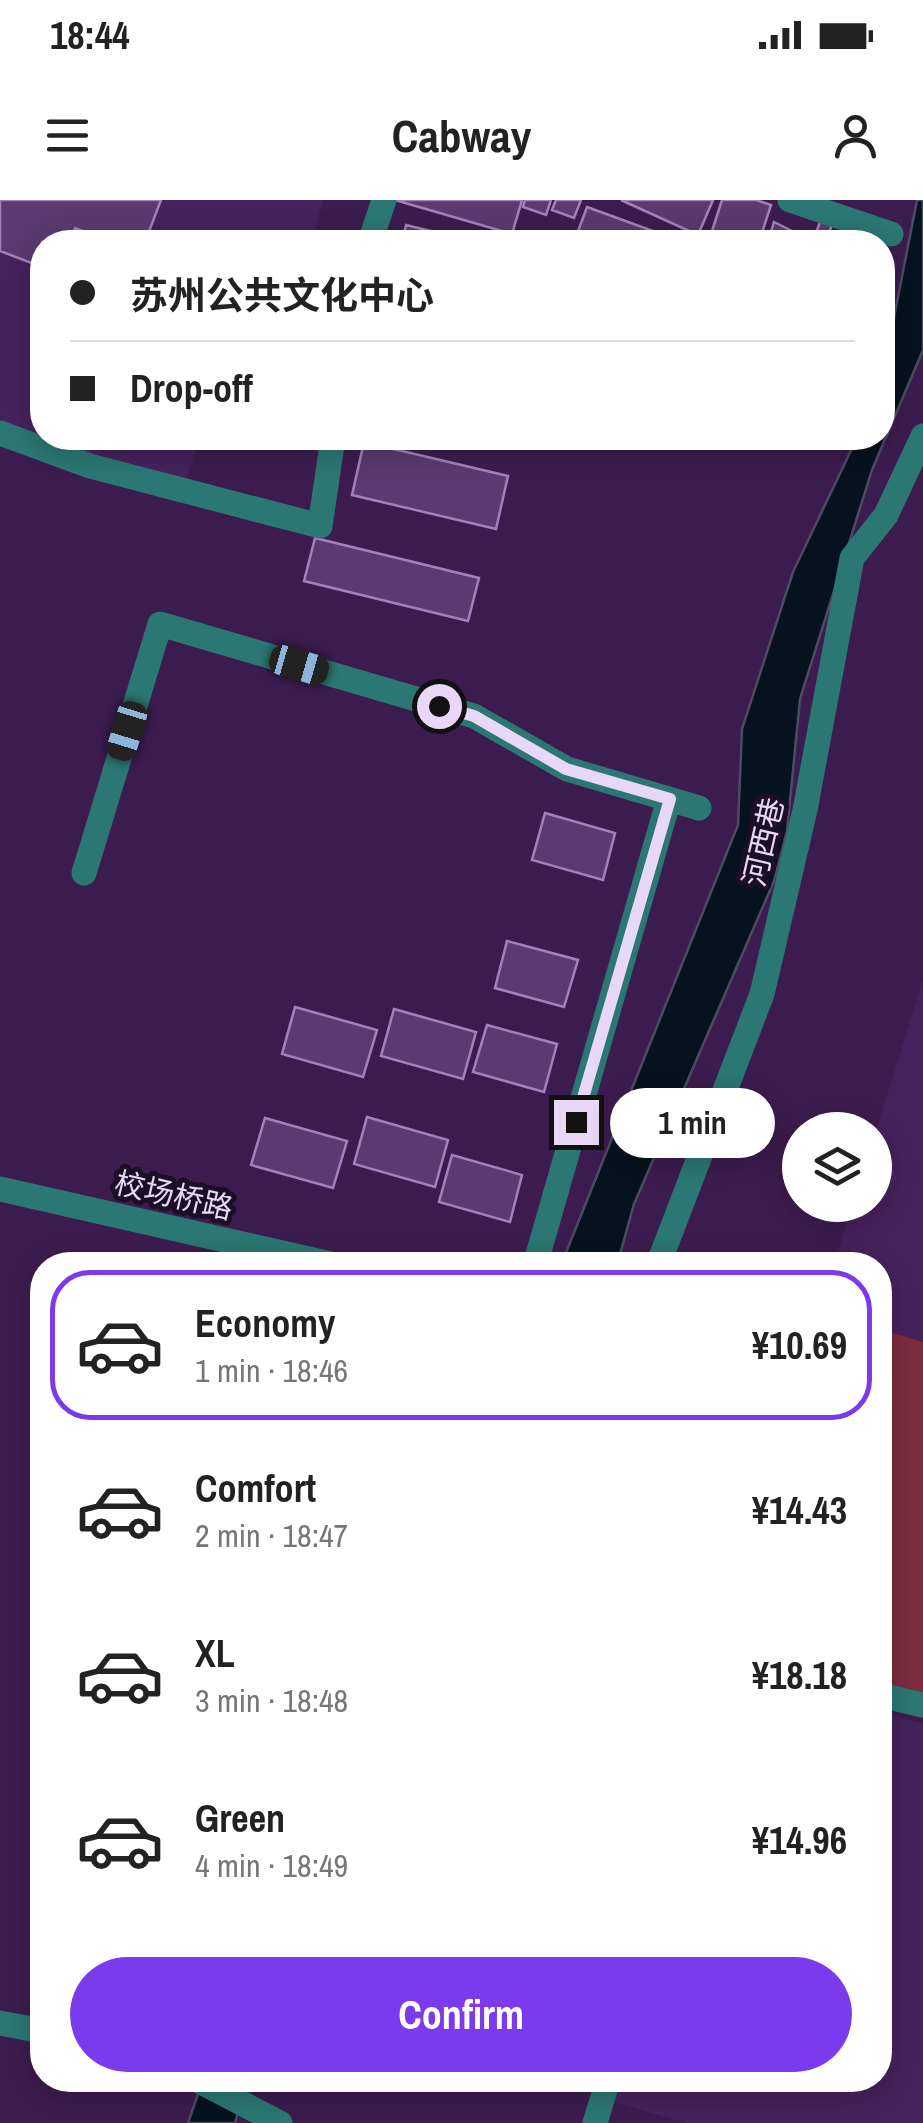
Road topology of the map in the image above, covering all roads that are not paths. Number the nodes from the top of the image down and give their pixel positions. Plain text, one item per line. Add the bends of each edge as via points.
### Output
1 (384, 200) edge
2 (790, 200) edge
3 (374, 230) edge
4 (879, 230) edge
5 (0, 434) edge
6 (923, 436) edge
7 (30, 445) edge
8 (45, 450) edge
9 (332, 450) edge
10 (670, 799) junction
11 (699, 808) dead end
12 (84, 873) dead end
13 (0, 1189) edge
14 (277, 1252) edge
15 (539, 1252) edge
16 (663, 1252) edge
17 (892, 1698) edge
18 (923, 1705) edge
19 (0, 2022) edge
20 (30, 2028) edge
21 (221, 2092) edge
22 (604, 2092) edge
23 (280, 2123) edge
24 (595, 2123) edge

1 - 3 street
2 - 4 street
5 - 7 street
6 - 16 street, 河西巷 via 886,515 852,558 762,994
8 - 9 street via 320,526
10 - 11 street
10 - 12 street via 566,769 474,716 160,624
10 - 15 street
13 - 14 street, 校场桥路
17 - 18 street
19 - 20 street
21 - 23 street
22 - 24 street

